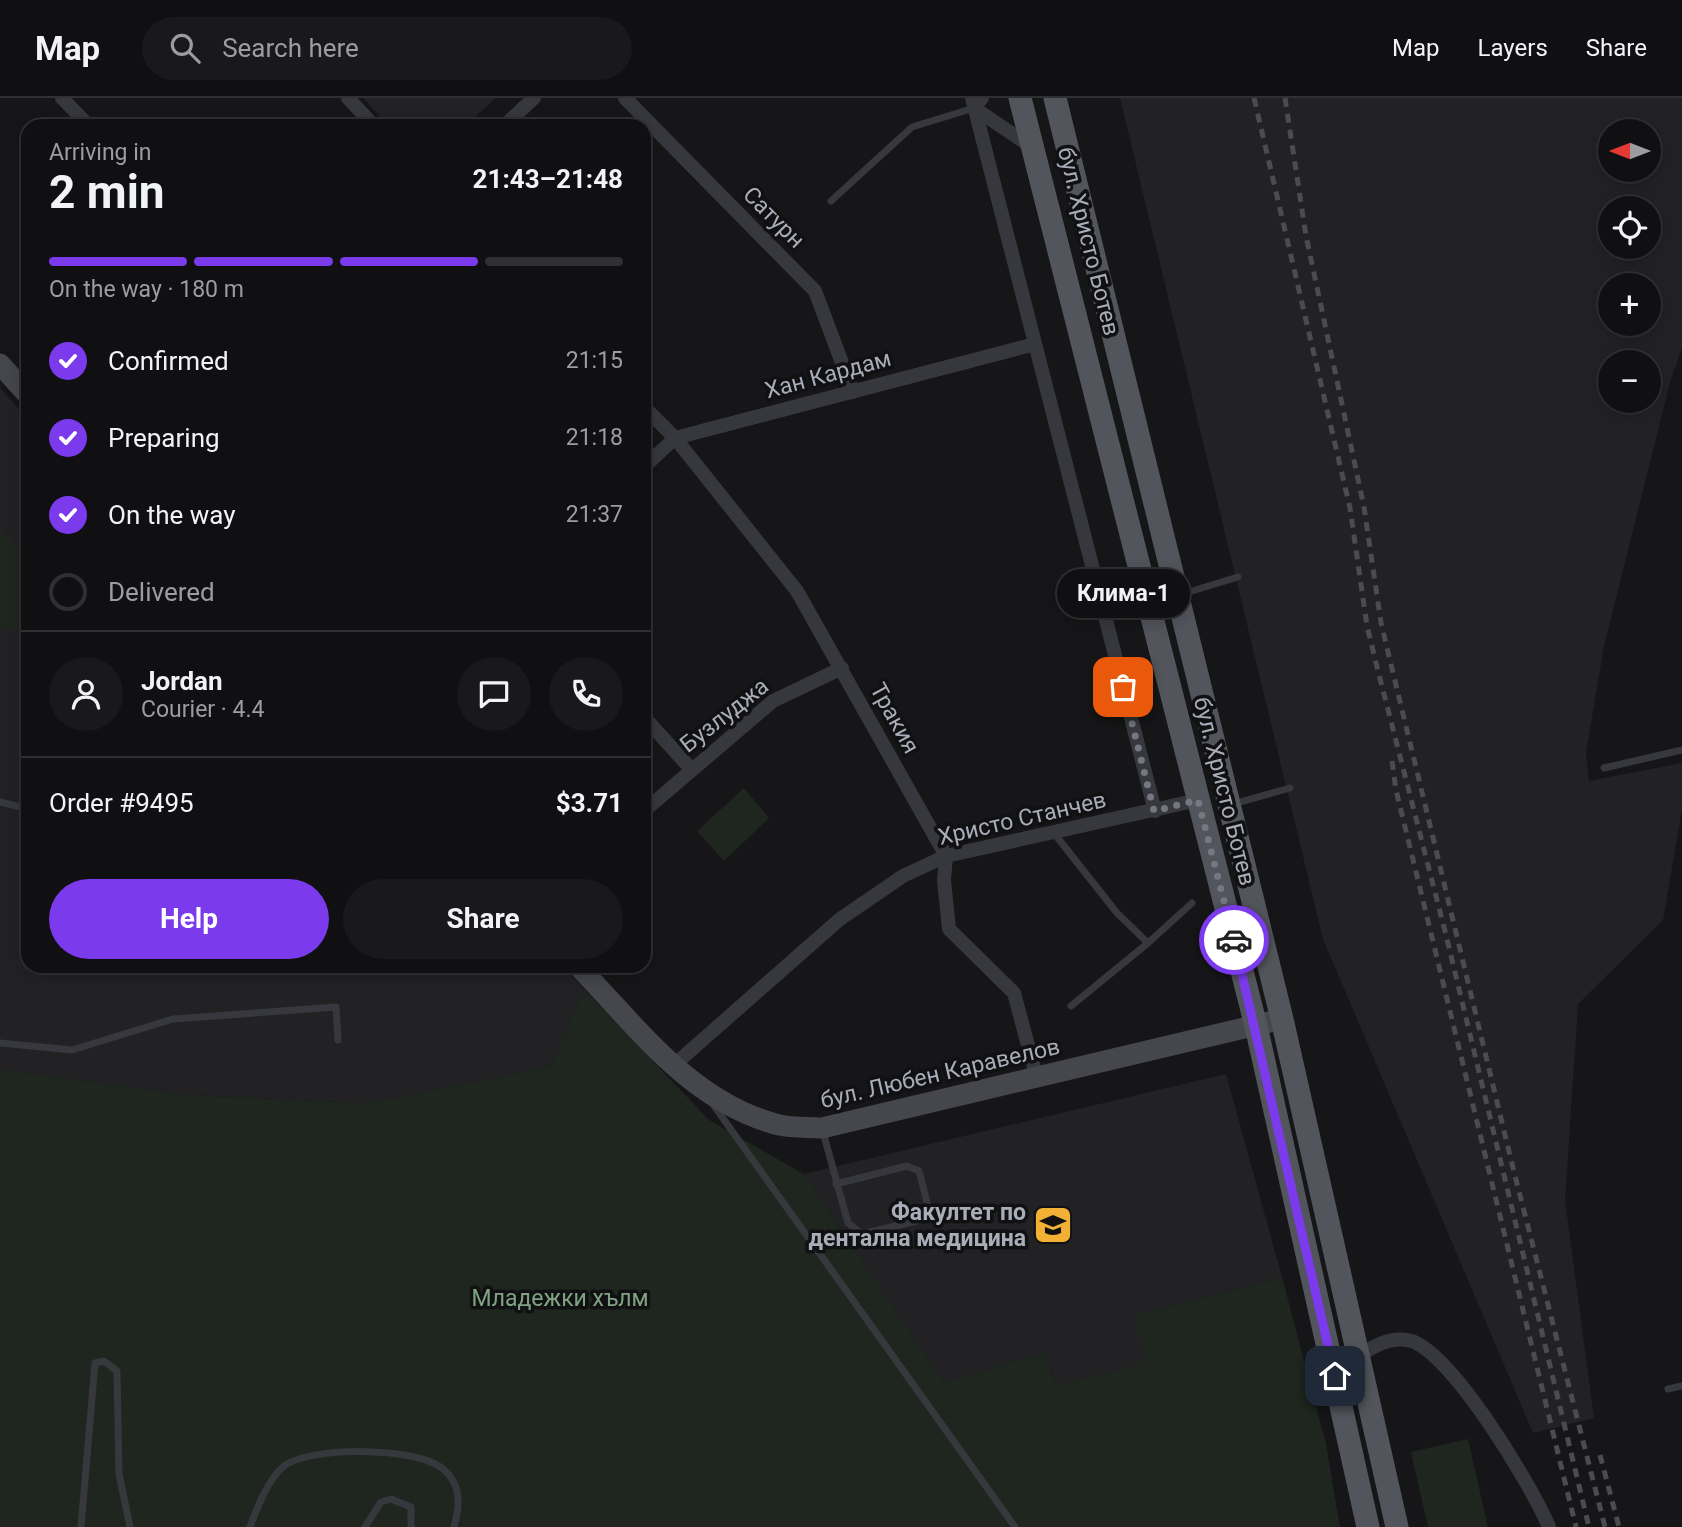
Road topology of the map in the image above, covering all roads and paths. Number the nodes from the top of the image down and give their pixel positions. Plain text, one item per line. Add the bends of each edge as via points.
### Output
1 (62, 98) edge
2 (348, 98) edge
3 (534, 98) edge
4 (625, 98) edge
5 (1020, 98) edge
6 (1055, 98) edge
7 (976, 101) edge
8 (82, 119) edge
9 (368, 119) edge
10 (512, 119) edge
11 (646, 119) edge
12 (651, 124) edge
13 (1032, 147) junction
14 (831, 201) dead end
15 (1035, 344) junction
16 (0, 364) edge
17 (21, 387) edge
18 (853, 392) junction
19 (651, 414) edge
20 (674, 438) junction
21 (651, 460) edge
22 (1238, 577) dead end
23 (1176, 596) junction
24 (842, 668) junction
25 (651, 725) edge
26 (1682, 750) edge
27 (1604, 768) dead end
28 (691, 769) junction
29 (1290, 788) dead end
30 (1198, 800) junction
31 (0, 802) edge
32 (651, 805) edge
33 (1228, 806) junction
34 (21, 807) edge
35 (1154, 811) junction
36 (1052, 832) junction
37 (946, 856) junction
38 (1192, 903) dead end
39 (1148, 943) junction
40 (585, 973) edge
41 (1071, 1006) dead end
42 (1282, 1019) junction
43 (1255, 1026) junction
44 (338, 1040) dead end
45 (0, 1043) edge
46 (674, 1066) junction
47 (1037, 1079) junction
48 (706, 1093) junction
49 (822, 1128) junction
50 (836, 1184) junction
51 (1357, 1357) junction
52 (1682, 1386) edge
53 (1668, 1389) dead end
54 (81, 1527) edge
55 (130, 1527) edge
56 (250, 1527) edge
57 (365, 1527) edge
58 (411, 1527) edge
59 (454, 1527) edge
60 (1015, 1527) edge
61 (1368, 1527) edge
62 (1397, 1527) edge
63 (1549, 1527) edge

1 - 8 street
2 - 9 street
3 - 10 street
4 - 11 street, Сатурн
5 - 13 main road, бул. Христо Ботев
6 - 23 main road, бул. Христо Ботев
7 - 13 street, бул. Христо Ботев
7 - 14 lane via 912,127
7 - 15 street
12 - 18 street, Сатурн via 815,291
13 - 30 main road, бул. Христо Ботев
15 - 18 street, Хан Кардам
15 - 35 street
16 - 17 street
18 - 20 street, Хан Кардам
19 - 20 street, Тракия
20 - 21 street, Хан Кардам
20 - 24 street, Тракия via 797,591
22 - 23 lane
23 - 33 main road, бул. Христо Ботев
24 - 28 street, Бузлуджа via 773,701
24 - 37 street, Тракия
25 - 28 street
26 - 27 lane
28 - 32 street, Бузлуджа
29 - 33 lane
30 - 35 street, Христо Станчев
30 - 43 main road, бул. Христо Ботев
31 - 34 lane
33 - 42 main road, бул. Христо Ботев
35 - 36 street, Христо Станчев
36 - 37 street, Христо Станчев
36 - 39 lane via 1117,913
37 - 46 street, Христо Станчев via 903,876 840,919
37 - 47 street via 949,929 1014,993
38 - 39 lane
39 - 41 lane
40 - 46 street, бул. Любен Каравелов
42 - 43 street, бул. Любен Каравелов
42 - 51 main road, бул. Христо Ботев
43 - 47 street, бул. Любен Каравелов
43 - 61 main road, бул. Христо Ботев
44 - 45 lane via 336,1007 173,1019 72,1050
46 - 48 street, бул. Любен Каравелов
47 - 49 street, бул. Любен Каравелов
48 - 49 street, бул. Любен Каравелов via 740,1112 782,1126
48 - 60 lane
49 - 50 lane
50 - 50 lane via 848,1223 862,1234 921,1220 929,1210 919,1171 907,1166
51 - 62 main road, бул. Христо Ботев
51 - 63 street via 1383,1341 1408,1340 1427,1348 1467,1394 1526,1480
52 - 53 lane
54 - 55 lane via 91,1439 92,1371 94,1363 104,1361 117,1371 119,1474
56 - 59 lane via 284,1467 306,1458 368,1451 425,1460 441,1468 459,1494
57 - 58 lane via 381,1502 391,1499 411,1507

